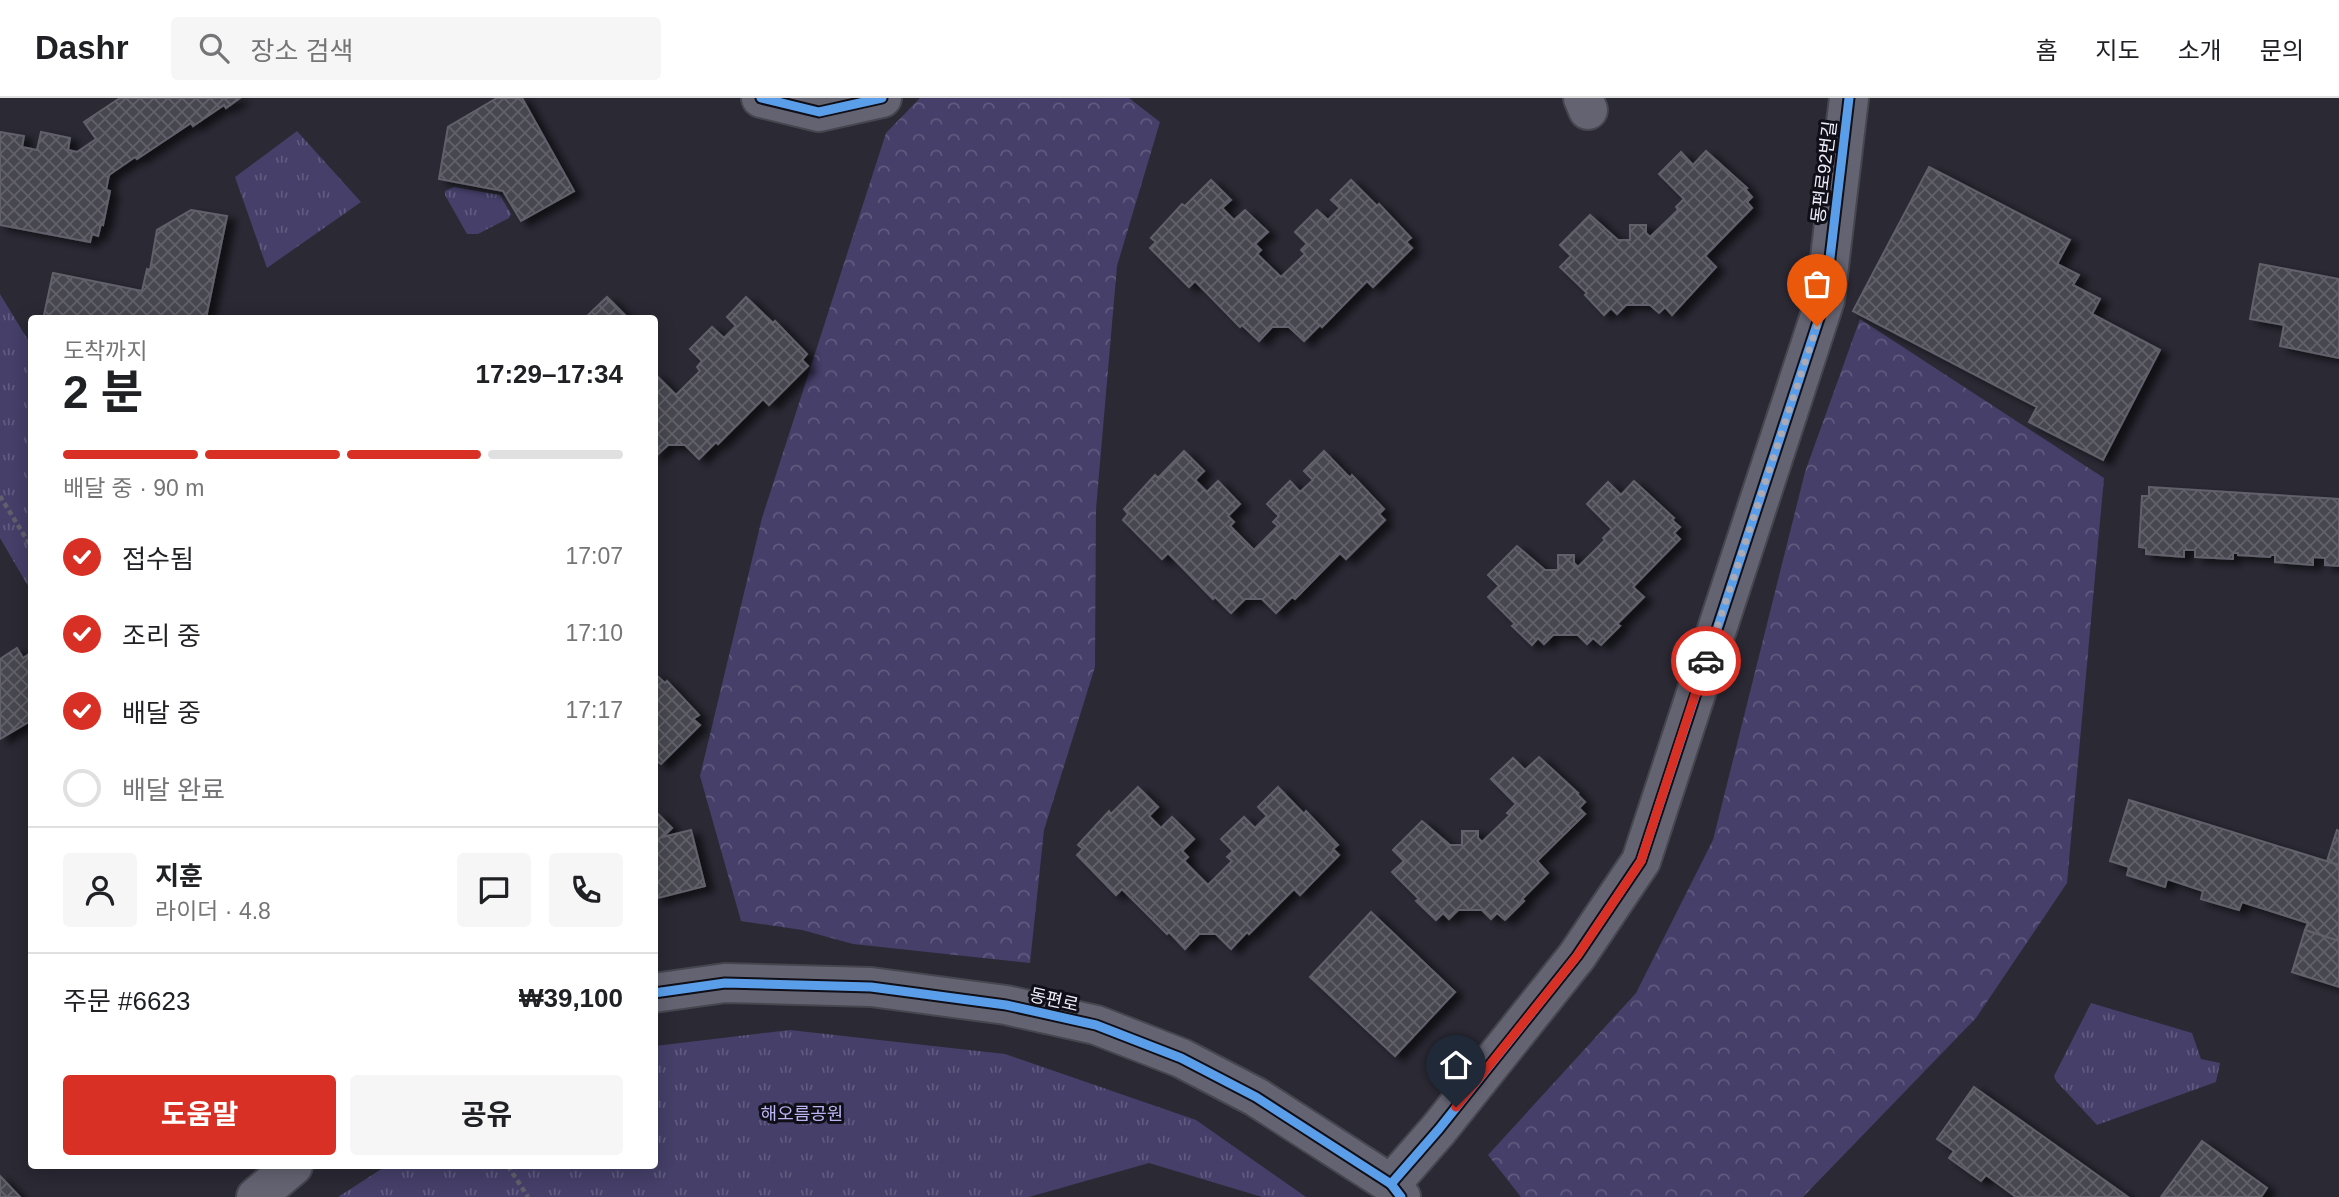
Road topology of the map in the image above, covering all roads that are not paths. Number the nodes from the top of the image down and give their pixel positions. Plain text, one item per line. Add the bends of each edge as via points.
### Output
1 (761, 98) edge
2 (881, 98) edge
3 (1849, 98) edge
4 (658, 992) edge
5 (289, 1169) edge
6 (1396, 1191) edge
7 (256, 1197) edge

1 - 2 street via 819,112
3 - 6 street, 동편로92번길 via 1825,300 1641,861 1577,956 1438,1129
4 - 6 street, 동편로 via 725,983 871,987 1006,1005 1096,1025 1181,1058 1256,1097
5 - 7 street

